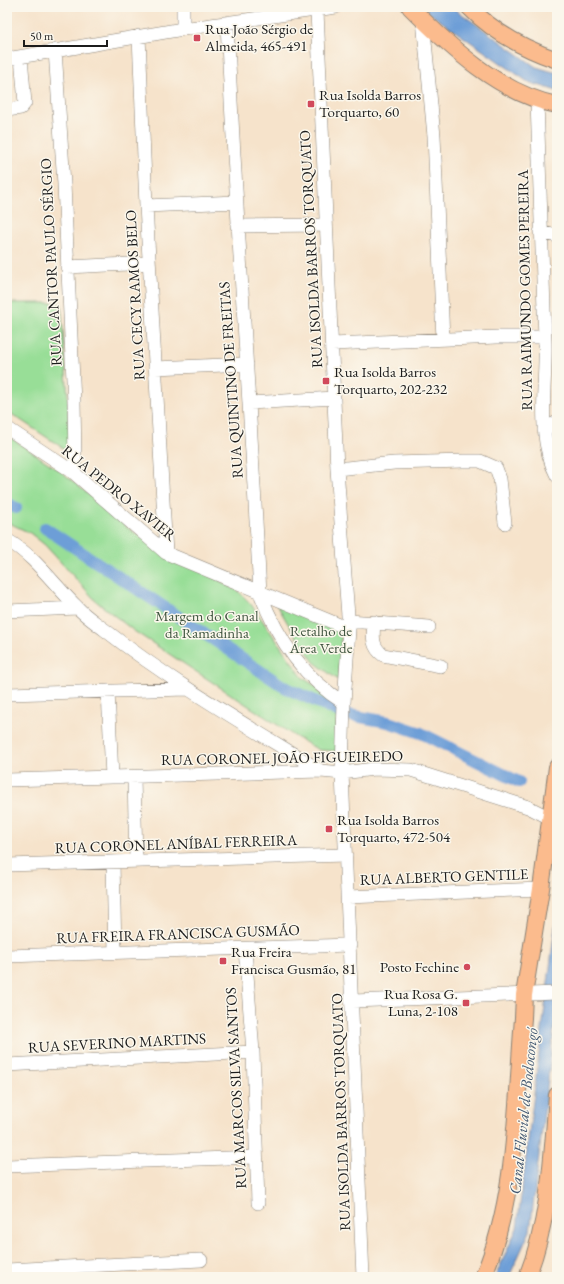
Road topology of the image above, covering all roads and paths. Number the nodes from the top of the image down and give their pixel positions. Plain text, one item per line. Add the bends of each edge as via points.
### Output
1 (183, 7) edge
2 (336, 7) edge
3 (410, 7) edge
4 (469, 7) edge
5 (317, 11) junction
6 (423, 20) junction
7 (228, 23) junction
8 (183, 29) junction
9 (139, 36) junction
10 (55, 50) junction
11 (21, 57) junction
12 (7, 59) edge
13 (557, 60) edge
14 (537, 102) junction
15 (557, 105) edge
16 (7, 110) edge
17 (236, 202) junction
18 (146, 206) junction
19 (326, 225) junction
20 (237, 226) junction
21 (540, 232) junction
22 (557, 236) edge
23 (149, 263) junction
24 (67, 266) junction
25 (545, 337) junction
26 (442, 339) junction
27 (332, 344) junction
28 (248, 364) junction
29 (155, 368) junction
30 (334, 398) junction
31 (250, 403) junction
32 (557, 422) edge
33 (7, 428) edge
34 (544, 430) junction
35 (337, 469) junction
36 (73, 472) junction
37 (557, 476) edge
38 (505, 523) dead end
39 (7, 540) edge
40 (166, 553) junction
41 (260, 593) junction
42 (78, 608) junction
43 (7, 611) edge
44 (374, 622) junction
45 (349, 625) junction
46 (429, 627) dead end
47 (441, 666) dead end
48 (187, 689) junction
49 (108, 691) junction
50 (7, 694) edge
51 (344, 703) junction
52 (557, 767) edge
53 (321, 772) junction
54 (342, 773) junction
55 (112, 777) junction
56 (134, 777) junction
57 (7, 780) edge
58 (550, 818) junction
59 (346, 855) junction
60 (136, 861) junction
61 (114, 863) junction
62 (7, 865) edge
63 (541, 889) junction
64 (348, 897) junction
65 (350, 945) junction
66 (244, 949) junction
67 (115, 951) junction
68 (7, 956) edge
69 (557, 993) edge
70 (529, 995) junction
71 (352, 1001) junction
72 (253, 1052) junction
73 (7, 1065) edge
74 (557, 1095) edge
75 (256, 1157) junction
76 (7, 1166) edge
77 (258, 1203) dead end
78 (201, 1260) dead end
79 (7, 1270) edge
80 (23, 1274) edge
81 (363, 1277) edge
82 (484, 1277) edge
83 (527, 1277) edge

1 - 8 street
2 - 5 street
3 - 6 main road
4 - 13 main road via 518,44
5 - 7 street
5 - 19 street, RUA ISOLDA BARROS TORQUATO
6 - 14 main road via 462,56
6 - 26 street via 434,144
7 - 8 street
7 - 17 street, RUA QUINTINO DE FREITAS
8 - 9 street
9 - 10 street
9 - 18 street, RUA CECY RAMOS BELO
10 - 11 street
10 - 24 street, RUA CANTOR PAULO SÉRGIO
11 - 12 street
11 - 16 street via 25,103 20,108
14 - 15 main road
14 - 21 street, RUA RAIMUNDO GOMES PEREIRA
17 - 18 street
17 - 20 street, RUA QUINTINO DE FREITAS
18 - 23 street, RUA CECY RAMOS BELO
19 - 20 street
19 - 27 street, RUA ISOLDA BARROS TORQUATO
20 - 28 street, RUA QUINTINO DE FREITAS
21 - 22 street
21 - 25 street, RUA RAIMUNDO GOMES PEREIRA
23 - 24 street
23 - 29 street, RUA CECY RAMOS BELO
24 - 36 street, RUA CANTOR PAULO SÉRGIO via 75,446
25 - 26 street
25 - 34 street, RUA RAIMUNDO GOMES PEREIRA
26 - 27 street
27 - 30 street, RUA ISOLDA BARROS TORQUATO
28 - 29 street
28 - 31 street, RUA QUINTINO DE FREITAS
29 - 40 street, RUA CECY RAMOS BELO
30 - 31 street
30 - 35 street, RUA ISOLDA BARROS TORQUATO
31 - 41 street, RUA QUINTINO DE FREITAS
32 - 34 street
33 - 36 street, RUA PEDRO XAVIER
34 - 37 street, RUA RAIMUNDO GOMES PEREIRA via 551,465
35 - 38 street via 480,460 496,468 500,479
35 - 45 street, RUA ISOLDA BARROS TORQUATO
36 - 40 street, RUA PEDRO XAVIER
39 - 42 street via 34,561
40 - 41 street, RUA PEDRO XAVIER
41 - 45 street, RUA PEDRO XAVIER
41 - 51 street, RUA QUINTINO DE FREITAS via 271,621 298,663 325,691
42 - 43 street
42 - 48 street
44 - 45 street
44 - 46 street
44 - 47 street via 373,642 376,650 383,655
45 - 51 street, RUA ISOLDA BARROS TORQUATO
48 - 49 street
48 - 53 street
49 - 50 street
49 - 55 street
51 - 54 street, RUA ISOLDA BARROS TORQUATO
52 - 58 main road
53 - 54 street, RUA CORONEL JOÃO FIGUEIREDO
53 - 56 street, RUA CORONEL JOÃO FIGUEIREDO
54 - 58 street, RUA CORONEL JOÃO FIGUEIREDO via 374,769 411,770 528,807
54 - 59 street, RUA ISOLDA BARROS TORQUATO
55 - 56 street, RUA CORONEL JOÃO FIGUEIREDO
55 - 57 street, RUA CORONEL JOÃO FIGUEIREDO
56 - 60 street
58 - 63 main road
59 - 60 street, RUA CORONEL ANÍBAL FERREIRA
59 - 64 street, RUA ISOLDA BARROS TORQUATO
60 - 61 street, RUA CORONEL ANÍBAL FERREIRA
61 - 62 street, RUA CORONEL ANÍBAL FERREIRA
61 - 67 street
63 - 64 street, RUA ALBERTO GENTILE
63 - 70 main road
64 - 65 street, RUA ISOLDA BARROS TORQUATO
65 - 66 street, RUA FREIRA FRANCISCA GUSMÃO
65 - 71 street, RUA ISOLDA BARROS TORQUATO
66 - 67 street, RUA FREIRA FRANCISCA GUSMÃO
66 - 72 street, RUA MARCOS SILVA SANTOS
67 - 68 street, RUA FREIRA FRANCISCA GUSMÃO
69 - 70 street
70 - 71 street
70 - 82 main road via 522,1033 506,1200 496,1246
71 - 81 street, RUA ISOLDA BARROS TORQUATO
72 - 73 street, RUA SEVERINO MARTINS
72 - 75 street, RUA MARCOS SILVA SANTOS
74 - 83 main road via 544,1222
75 - 76 street
75 - 77 street, RUA MARCOS SILVA SANTOS
78 - 80 street
79 - 80 street

